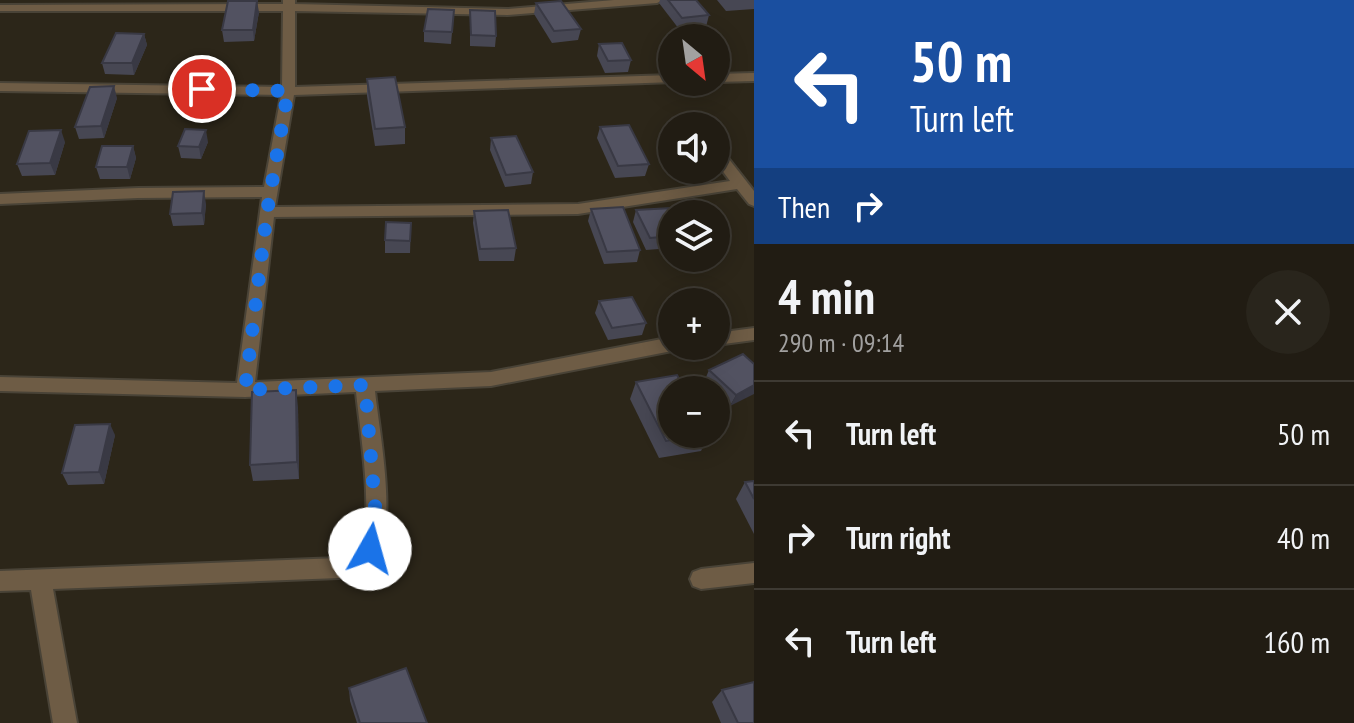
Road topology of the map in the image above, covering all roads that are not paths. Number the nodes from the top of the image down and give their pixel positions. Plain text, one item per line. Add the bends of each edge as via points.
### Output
1 (657, 0) edge
2 (623, 2) edge
3 (107, 4) edge
4 (288, 4) edge
5 (462, 4) edge
6 (0, 8) edge
7 (754, 77) edge
8 (730, 78) edge
9 (658, 79) edge
10 (0, 87) edge
11 (288, 91) junction
12 (730, 170) edge
13 (741, 184) junction
14 (271, 192) junction
15 (0, 199) edge
16 (754, 201) edge
17 (267, 212) junction
18 (754, 334) edge
19 (730, 337) edge
20 (658, 347) edge
21 (0, 384) edge
22 (365, 385) junction
23 (245, 390) junction
24 (754, 573) edge
25 (40, 579) junction
26 (701, 579) dead end
27 (0, 581) edge
28 (65, 723) edge

1 - 2 street
2 - 5 street via 508,12
3 - 4 street
3 - 6 street
4 - 5 street
4 - 11 street
7 - 8 street
9 - 11 street
10 - 11 street
11 - 14 street
12 - 13 street
13 - 16 street
13 - 17 street via 578,209
14 - 15 street
14 - 17 street
17 - 23 street
18 - 19 street
20 - 22 street via 491,379
21 - 23 street
22 - 23 street
22 - 25 street via 376,518 370,549 356,562 339,568
24 - 26 street
25 - 27 street
25 - 28 street

